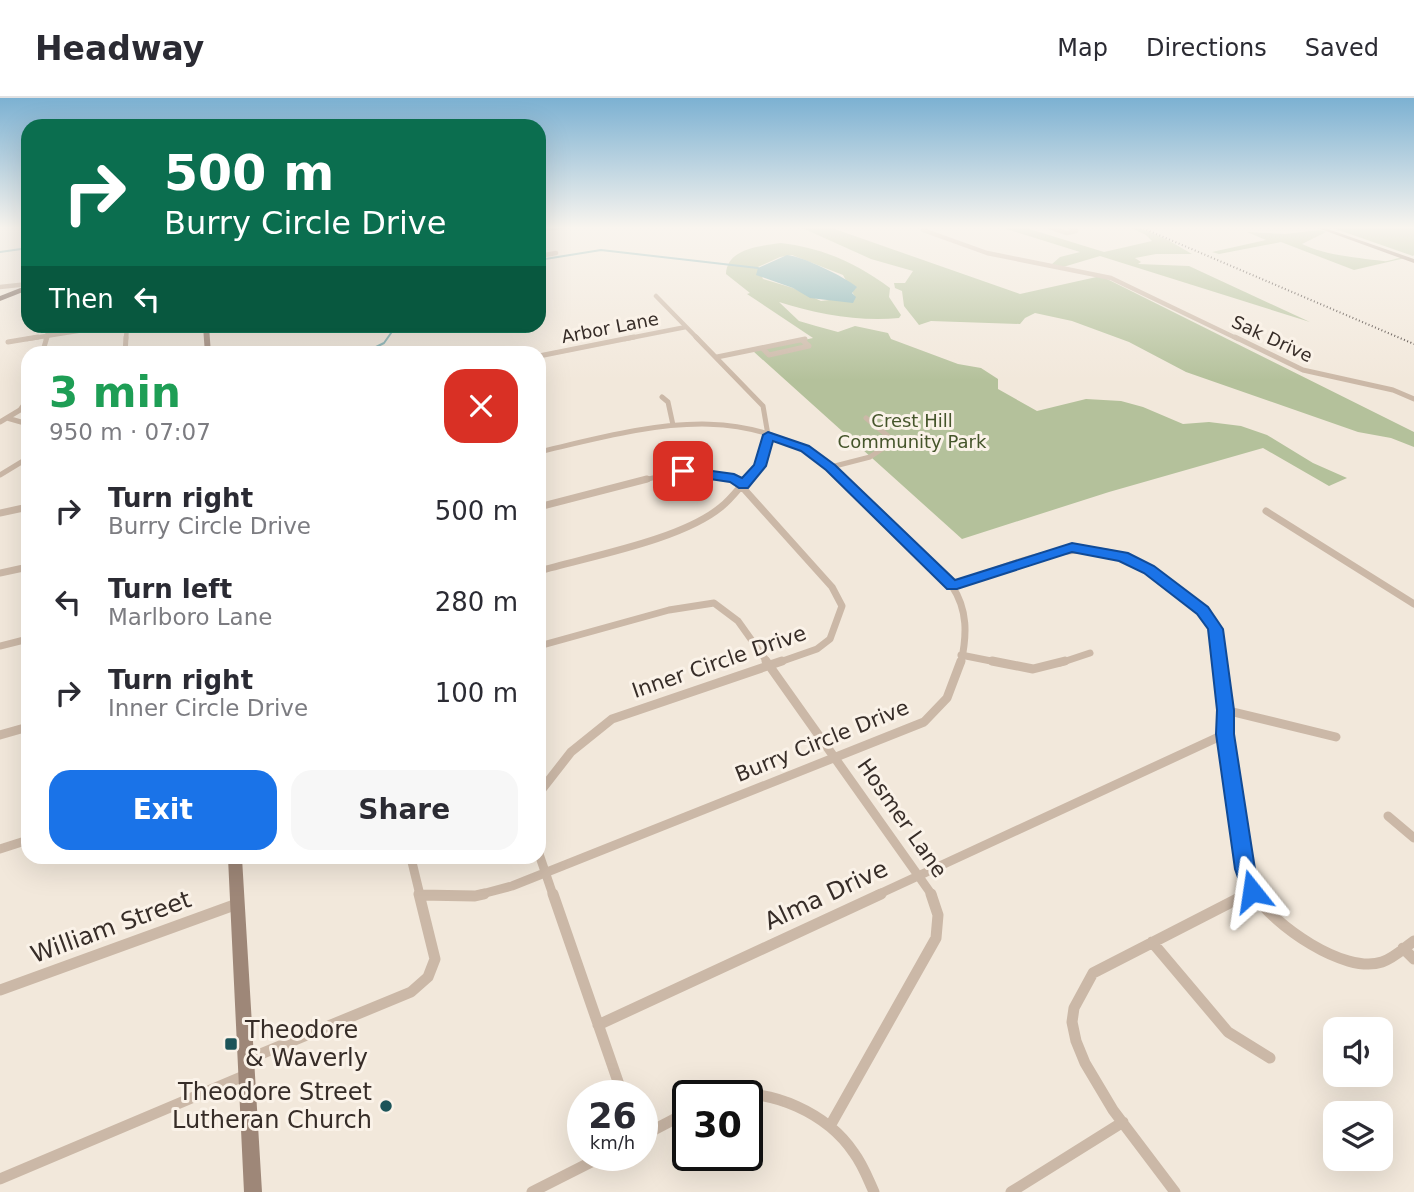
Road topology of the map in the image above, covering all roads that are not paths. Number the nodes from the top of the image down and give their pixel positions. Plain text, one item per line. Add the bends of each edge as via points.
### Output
1 (1111, 278) edge
2 (21, 286) edge
3 (0, 287) edge
4 (21, 289) edge
5 (656, 296) dead end
6 (0, 299) edge
7 (686, 327) junction
8 (61, 333) edge
9 (47, 335) junction
10 (8, 342) dead end
11 (44, 346) edge
12 (762, 348) junction
13 (546, 355) edge
14 (717, 357) junction
15 (662, 397) dead end
16 (1414, 399) edge
17 (21, 409) edge
18 (7, 418) junction
19 (866, 418) dead end
20 (0, 422) edge
21 (21, 422) edge
22 (673, 425) junction
23 (768, 435) junction
24 (546, 450) edge
25 (21, 462) edge
26 (831, 467) junction
27 (0, 475) edge
28 (743, 485) junction
29 (546, 505) edge
30 (21, 508) edge
31 (1266, 511) dead end
32 (0, 513) edge
33 (21, 568) edge
34 (546, 569) edge
35 (0, 573) edge
36 (952, 586) junction
37 (1414, 604) edge
38 (21, 641) edge
39 (546, 645) edge
40 (0, 646) edge
41 (1090, 653) dead end
42 (961, 655) junction
43 (771, 666) junction
44 (1225, 710) junction
45 (21, 729) edge
46 (1225, 734) junction
47 (0, 735) edge
48 (1336, 737) dead end
49 (835, 756) junction
50 (546, 783) edge
51 (1388, 816) dead end
52 (1414, 838) edge
53 (21, 842) edge
54 (0, 849) edge
55 (235, 864) edge
56 (412, 864) edge
57 (542, 864) edge
58 (545, 872) junction
59 (919, 875) junction
60 (1252, 891) junction
61 (420, 895) junction
62 (237, 904) junction
63 (1414, 941) edge
64 (1152, 942) junction
65 (1403, 948) junction
66 (1414, 958) edge
67 (0, 990) edge
68 (598, 1025) junction
69 (1270, 1058) dead end
70 (246, 1067) junction
71 (617, 1080) edge
72 (763, 1094) edge
73 (1123, 1122) junction
74 (830, 1126) junction
75 (573, 1171) edge
76 (0, 1179) edge
77 (253, 1192) edge
78 (532, 1192) edge
79 (874, 1192) edge
80 (1011, 1192) edge
81 (1175, 1192) edge

1 - 16 street, Sak Drive via 1303,370
2 - 3 street
4 - 6 main road
5 - 7 street
7 - 13 street, Arbor Lane
7 - 14 street
8 - 9 street
9 - 10 street
9 - 11 street
12 - 12 street via 769,355 809,346 804,339
12 - 14 street
14 - 23 street via 763,406
15 - 22 street via 668,402
17 - 18 street
18 - 20 street
18 - 21 street
19 - 26 street via 888,436 888,445 870,457
22 - 23 street, Burry Circle Drive via 721,423
22 - 24 street, Burry Circle Drive
23 - 26 street, Burry Circle Drive via 805,449
23 - 28 street via 760,466
25 - 27 street
26 - 36 street, Burry Circle Drive
28 - 29 street via 720,475 675,472
28 - 34 street via 713,512 685,528
28 - 43 street, Inner Circle Drive via 832,587 842,606 827,643
30 - 32 street
31 - 37 street
33 - 35 street
36 - 42 street, Burry Circle Drive via 963,600 967,619
36 - 44 street via 1067,548 1130,559 1211,620
38 - 40 street
39 - 43 street, Hosmer Lane via 671,608 714,603 738,621
41 - 42 street via 1033,669
42 - 49 street, Burry Circle Drive via 953,689 924,722
43 - 49 street, Hosmer Lane
43 - 50 street, Inner Circle Drive via 612,719 589,733
44 - 46 street
44 - 48 street
45 - 47 street
46 - 59 street, Alma Drive
46 - 60 street
49 - 58 street, Burry Circle Drive
49 - 59 street, Hosmer Lane
51 - 52 street
53 - 54 street
55 - 62 main road
56 - 61 street
57 - 58 street
58 - 61 street, Burry Circle Drive via 475,896
58 - 68 street
59 - 68 street, Alma Drive
59 - 74 street, Hosmer Lane via 934,898 936,938
60 - 64 street
60 - 65 street via 1267,913 1323,951 1354,961 1381,963
61 - 70 street via 435,960 428,977 411,992
62 - 67 street, William Street
62 - 70 main road
63 - 65 street
64 - 69 street via 1228,1032
64 - 73 street via 1093,973 1078,994 1072,1020 1077,1051
65 - 66 street
68 - 71 street
70 - 76 street
70 - 77 main road
72 - 74 street
73 - 80 street
73 - 81 street
74 - 79 street via 853,1151
75 - 78 street

